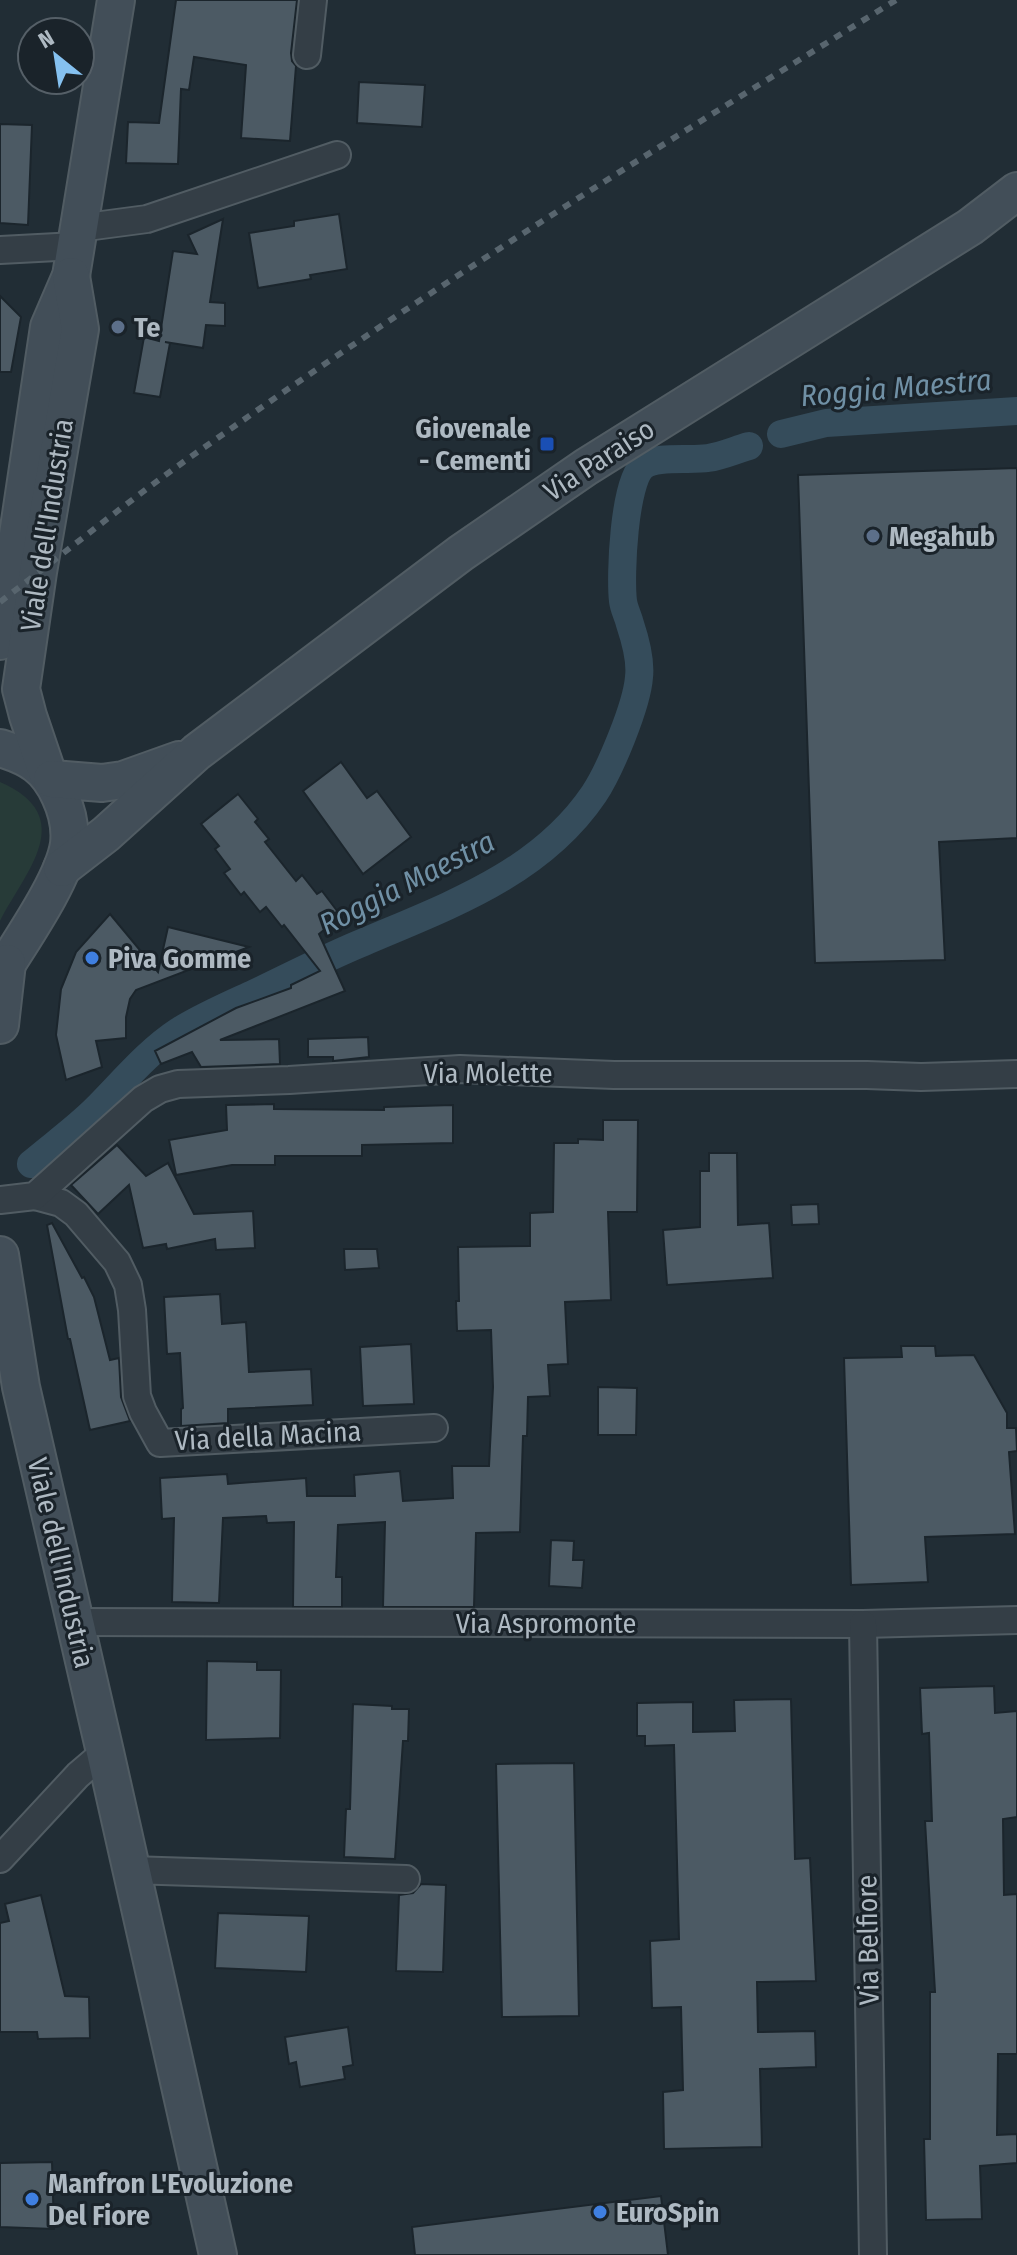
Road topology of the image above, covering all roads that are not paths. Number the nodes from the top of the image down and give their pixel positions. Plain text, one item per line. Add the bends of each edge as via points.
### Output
1 (116, 0) edge
2 (313, 0) edge
3 (307, 55) dead end
4 (337, 155) dead end
5 (1017, 191) edge
6 (0, 250) edge
7 (75, 250) junction
8 (0, 641) edge
9 (0, 748) edge
10 (197, 752) junction
11 (49, 775) junction
12 (62, 868) junction
13 (4, 969) edge
14 (0, 1025) edge
15 (1017, 1074) edge
16 (35, 1196) junction
17 (0, 1200) edge
18 (0, 1255) edge
19 (434, 1428) dead end
20 (1017, 1620) edge
21 (75, 1622) junction
22 (863, 1624) junction
23 (105, 1752) junction
24 (0, 1859) edge
25 (130, 1870) junction
26 (406, 1879) dead end
27 (218, 2255) edge
28 (873, 2255) edge

1 - 7 main road, Viale dell'Industria
2 - 3 street
4 - 7 street via 147,219
5 - 10 main road, Via Paraiso via 970,227 586,467 461,553
6 - 7 street
7 - 8 main road, Viale dell'Industria via 49,327
7 - 11 main road, Viale dell'Industria via 80,329 21,689
9 - 11 main road via 19,753
10 - 11 main road, Via Paraiso via 123,780 102,783
10 - 12 main road, Via Paraiso
11 - 12 main road, Viale dell'Industria via 69,815
12 - 13 main road
13 - 14 main road
15 - 16 street, Via Molette via 614,1075 460,1069 178,1084 143,1099
16 - 17 street
16 - 19 street, Via della Macina via 61,1203 76,1214 117,1262 132,1310 137,1396 160,1443
18 - 21 main road, Viale dell'Industria via 21,1387
20 - 22 street, Via Aspromonte
21 - 22 street, Via Aspromonte
21 - 23 main road, Viale dell'Industria
22 - 28 street, Via Belfiore
23 - 24 street
23 - 25 main road, Viale dell'Industria
25 - 26 street
25 - 27 main road, Viale dell'Industria

